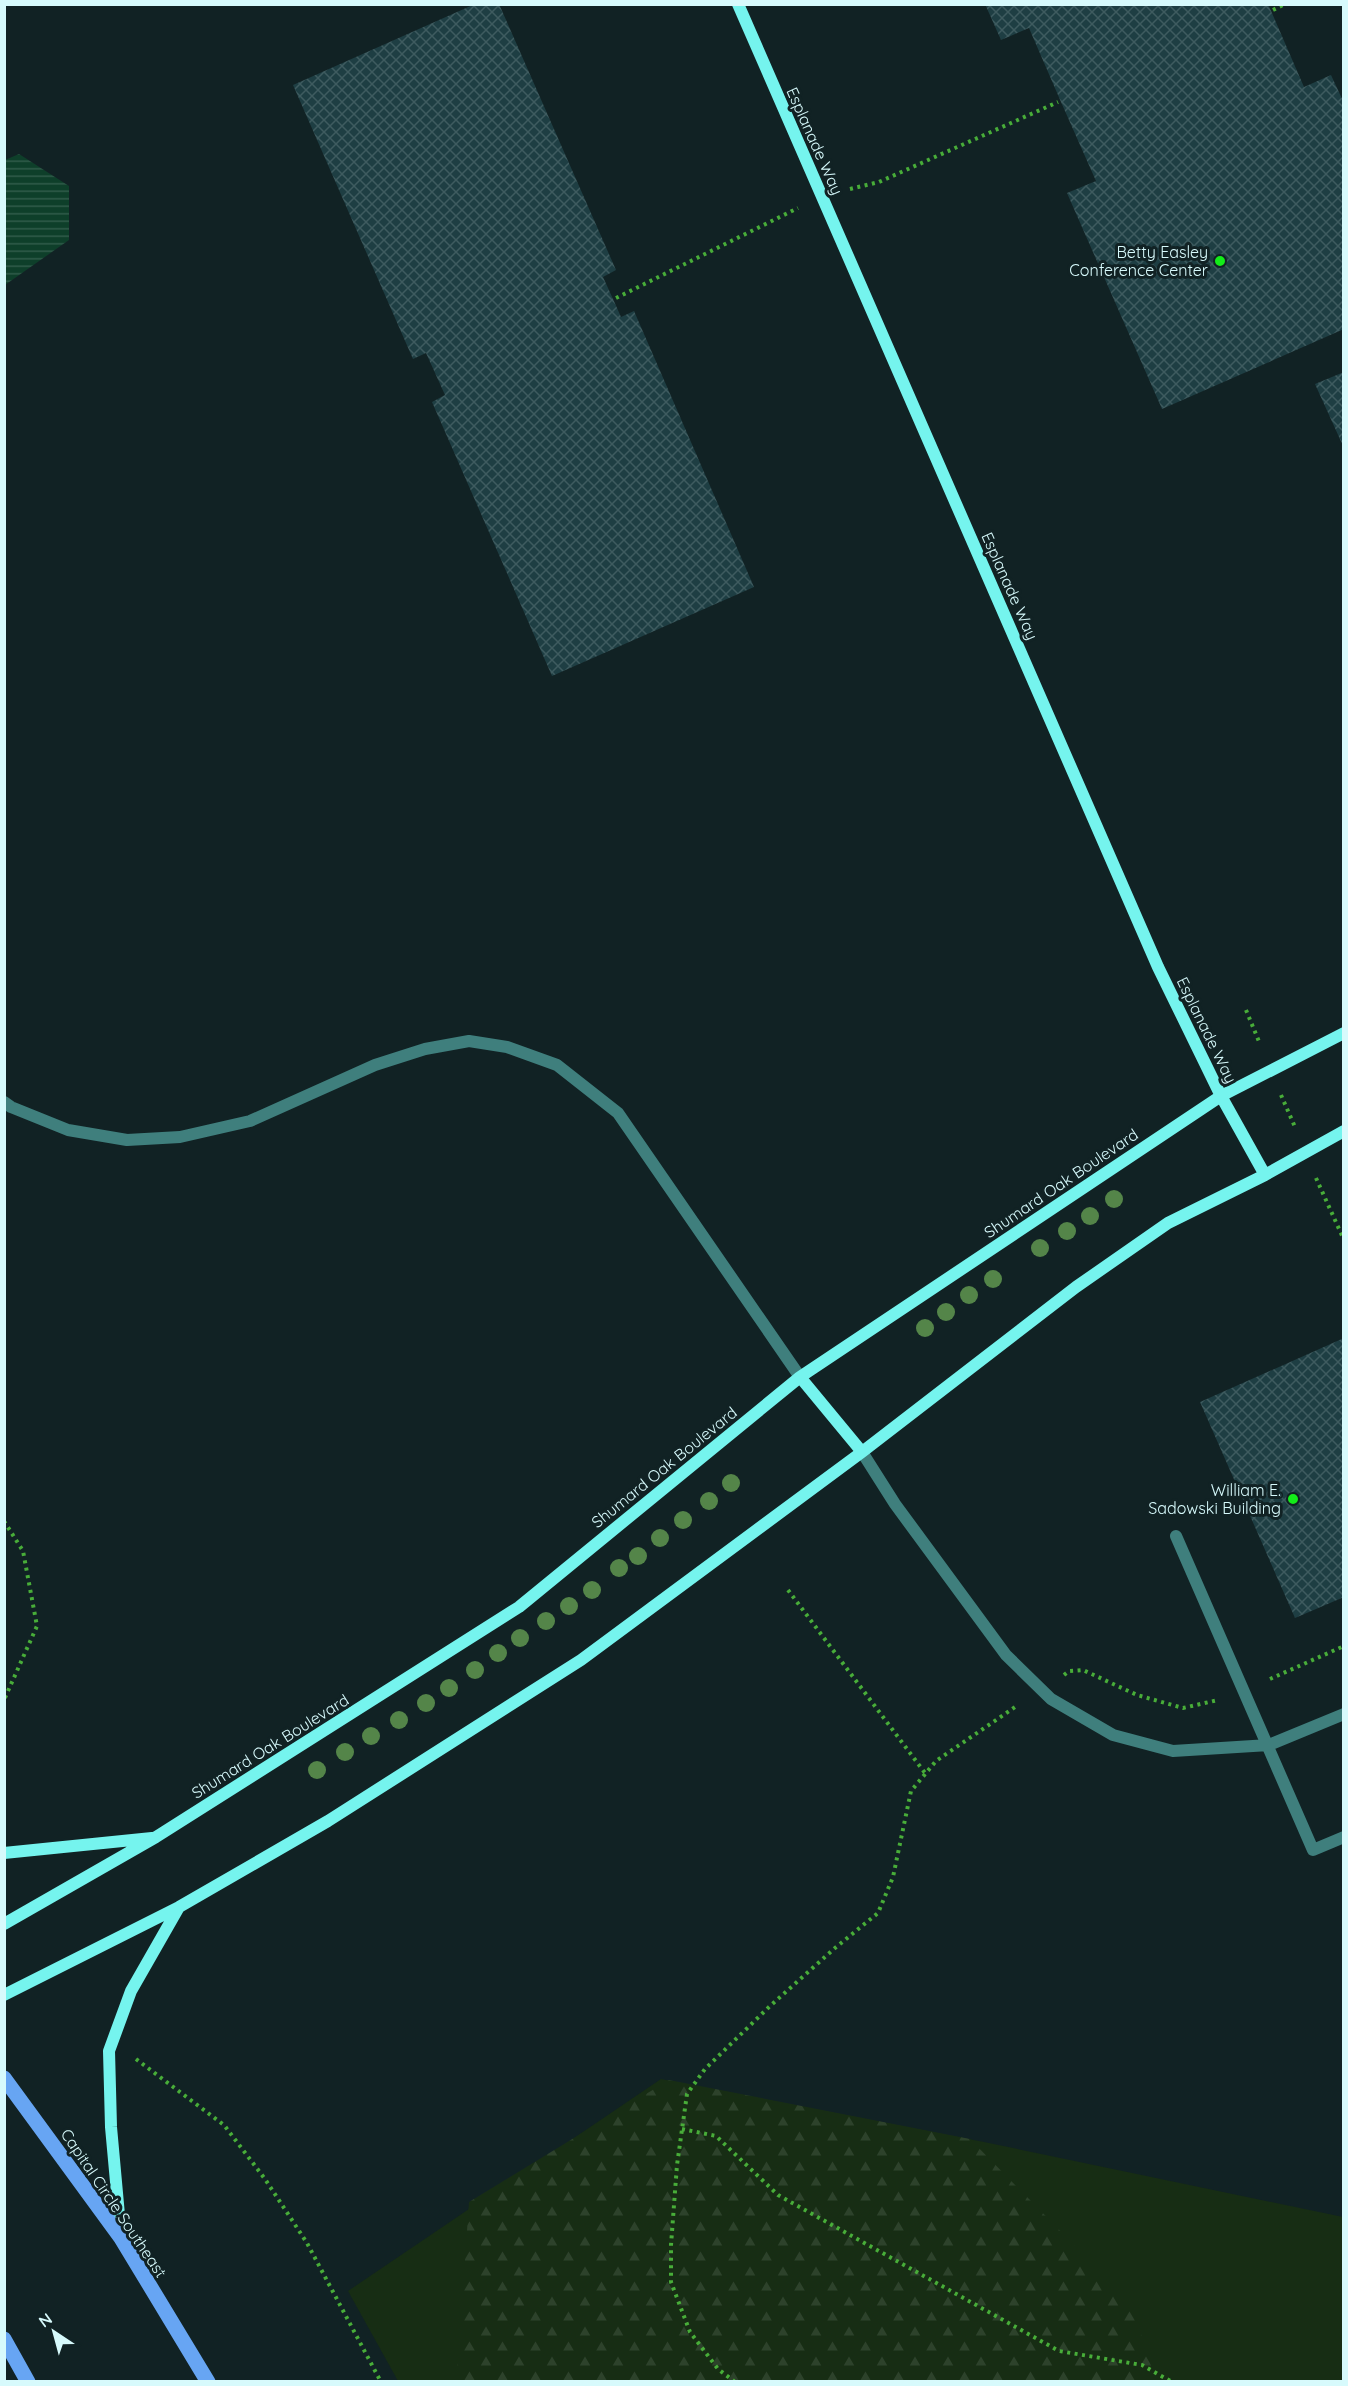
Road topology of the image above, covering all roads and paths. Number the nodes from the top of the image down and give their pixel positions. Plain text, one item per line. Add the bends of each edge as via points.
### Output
1 (738, 4) edge
2 (1285, 4) edge
3 (1273, 10) dead end
4 (1058, 102) dead end
5 (822, 196) junction
6 (616, 298) dead end
7 (1344, 1033) edge
8 (1221, 1096) junction
9 (4, 1102) edge
10 (1344, 1131) edge
11 (1265, 1175) junction
12 (800, 1377) junction
13 (862, 1452) junction
14 (4, 1521) edge
15 (1176, 1536) dead end
16 (788, 1590) dead end
17 (4, 1701) edge
18 (1344, 1714) edge
19 (1269, 1745) junction
20 (925, 1773) dead end
21 (907, 1803) dead end
22 (1344, 1837) edge
23 (156, 1838) junction
24 (4, 1853) edge
25 (179, 1907) junction
26 (4, 1924) edge
27 (4, 1995) edge
28 (132, 2056) dead end
29 (4, 2078) edge
30 (682, 2129) junction
31 (121, 2238) junction
32 (4, 2339) edge
33 (28, 2382) edge
34 (208, 2382) edge
35 (381, 2382) edge
36 (735, 2382) edge
37 (1172, 2382) edge

1 - 5 street, Esplanade Way
2 - 3 path
4 - 5 path via 879,182
5 - 6 path
5 - 8 street, Esplanade Way via 1158,967
7 - 8 street, Shumard Oak Boulevard
8 - 11 street, Esplanade Way
8 - 12 street, Shumard Oak Boulevard
9 - 12 lane via 68,1130 127,1140 180,1137 250,1121 375,1065 425,1049 469,1041 507,1047 557,1065 618,1113
10 - 11 street
11 - 13 street via 1168,1223 1076,1287
12 - 13 street
12 - 23 street, Shumard Oak Boulevard via 519,1607
13 - 19 lane via 895,1504 1006,1655 1051,1699 1113,1735 1173,1751
13 - 25 street via 581,1660 328,1821
14 - 17 path via 23,1551 37,1626
15 - 19 lane
16 - 20 path
18 - 19 lane
19 - 22 lane via 1313,1850
21 - 30 path via 893,1877 878,1913 705,2069 687,2094
23 - 24 street
23 - 26 street, Shumard Oak Boulevard
25 - 27 street
25 - 31 street via 131,1991 109,2051
28 - 35 path via 224,2125 306,2243
29 - 31 main road, Capital Circle Southeast
30 - 36 path via 671,2282 690,2332 718,2369
30 - 37 path via 716,2136 778,2195 1059,2351 1142,2365
31 - 34 main road, Capital Circle Southeast
32 - 33 main road

